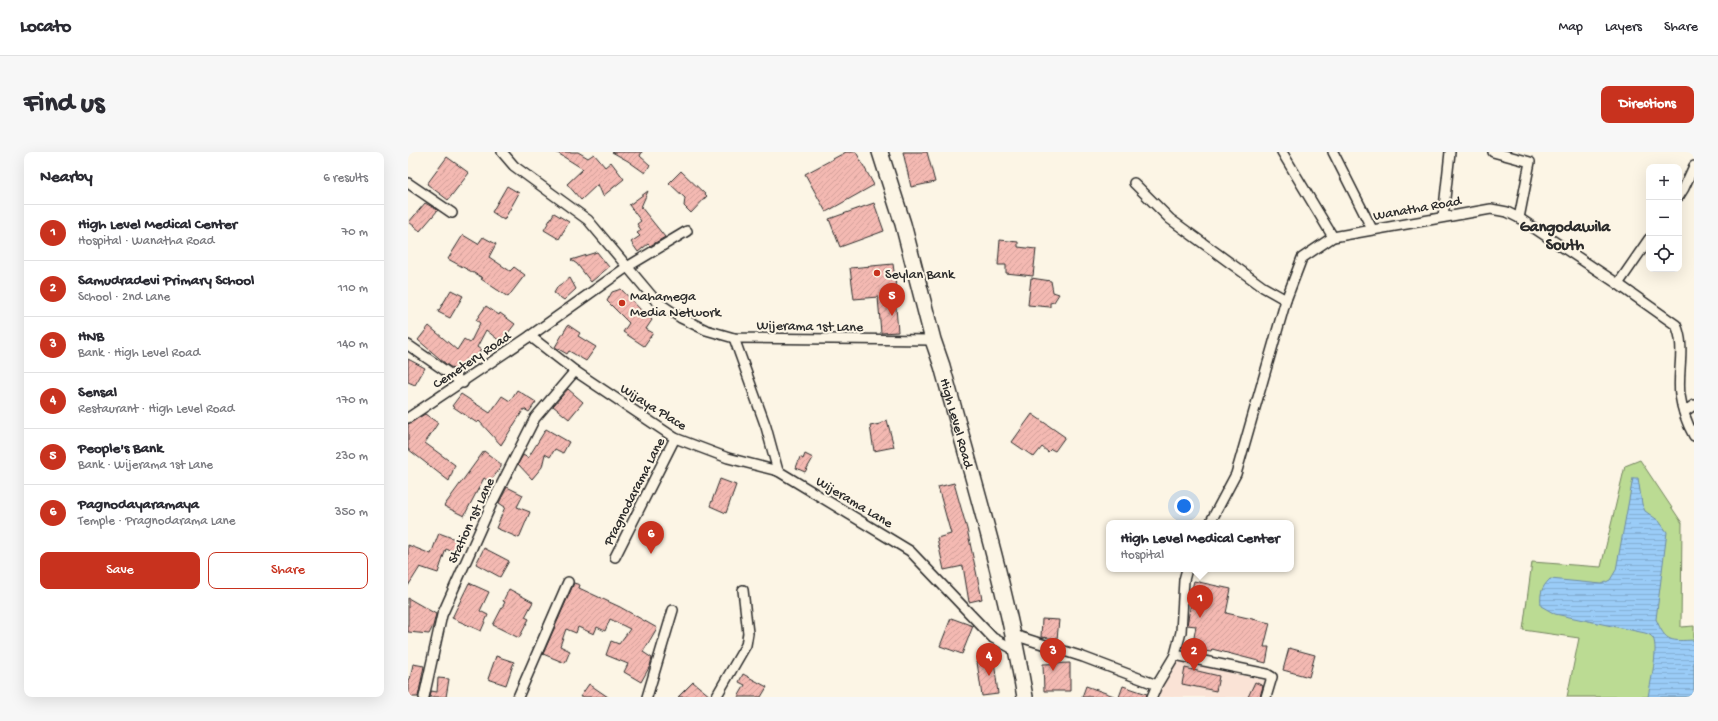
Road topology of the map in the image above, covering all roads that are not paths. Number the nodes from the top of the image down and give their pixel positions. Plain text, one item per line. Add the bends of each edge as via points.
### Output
1 (502, 152) edge
2 (880, 152) edge
3 (1282, 152) edge
4 (1333, 152) edge
5 (1450, 152) edge
6 (1493, 152) edge
7 (1694, 166) edge
8 (408, 183) edge
9 (1134, 183) dead end
10 (1682, 191) edge
11 (452, 213) dead end
12 (1443, 218) junction
13 (1519, 218) junction
14 (1372, 229) junction
15 (687, 232) dead end
16 (1333, 237) junction
17 (1646, 243) edge
18 (627, 267) junction
19 (1618, 284) junction
20 (1286, 300) junction
21 (530, 336) junction
22 (734, 338) junction
23 (933, 340) junction
24 (408, 345) edge
25 (575, 371) junction
26 (463, 383) junction
27 (1694, 405) edge
28 (1684, 412) junction
29 (408, 418) edge
30 (1694, 436) edge
31 (675, 438) junction
32 (778, 471) junction
33 (1212, 520) edge
34 (615, 557) dead end
35 (1187, 572) edge
36 (568, 582) dead end
37 (743, 590) dead end
38 (673, 610) dead end
39 (1014, 635) junction
40 (1017, 651) junction
41 (1175, 655) junction
42 (1157, 685) junction
43 (424, 697) edge
44 (518, 697) edge
45 (647, 697) edge
46 (716, 697) edge
47 (1025, 697) edge
48 (1152, 697) edge
49 (1266, 697) edge

1 - 18 street, Wijerama 1st Lane via 514,166 588,220
2 - 23 highway, High Level Road via 903,224
3 - 16 street
4 - 14 street
5 - 12 street
6 - 13 street via 1530,162
7 - 10 street
8 - 11 street
9 - 20 street via 1170,219 1263,288
12 - 13 street, Wanatha Road via 1490,209 1507,212
12 - 14 street, Wanatha Road
13 - 19 street, Wanatha Road
14 - 16 street, Wanatha Road
15 - 18 street, Cemetery Road
16 - 20 street, Wanatha Road via 1302,258
17 - 19 street
18 - 21 street, Cemetery Road
18 - 22 street, Wijerama 1st Lane via 656,301 681,318 706,330
19 - 28 street, Wanatha Road via 1676,325 1680,334 1680,395
20 - 33 street, Wanatha Road via 1236,474
21 - 25 street, Wijaya Place
21 - 26 street, Cemetery Road
22 - 23 street, Wijerama 1st Lane
22 - 32 street via 766,428
23 - 39 highway, High Level Road
24 - 26 street
25 - 31 street, Wijaya Place
25 - 43 street, Station 1st Lane via 535,418 492,503 442,615
26 - 29 street, Cemetery Road
27 - 28 street
28 - 30 street, Wanatha Road
31 - 32 street, Wijaya Place via 728,458
31 - 34 street, Pragnodarama Lane
32 - 40 street, Wijerama Lane via 910,551 993,638
35 - 41 street via 1184,580 1181,632
36 - 44 street
37 - 46 street via 748,633 746,645
38 - 45 street
39 - 40 highway, High Level Road
39 - 42 street via 1083,657
40 - 47 highway, High Level Road
41 - 42 street
41 - 49 street via 1272,676
42 - 48 street

